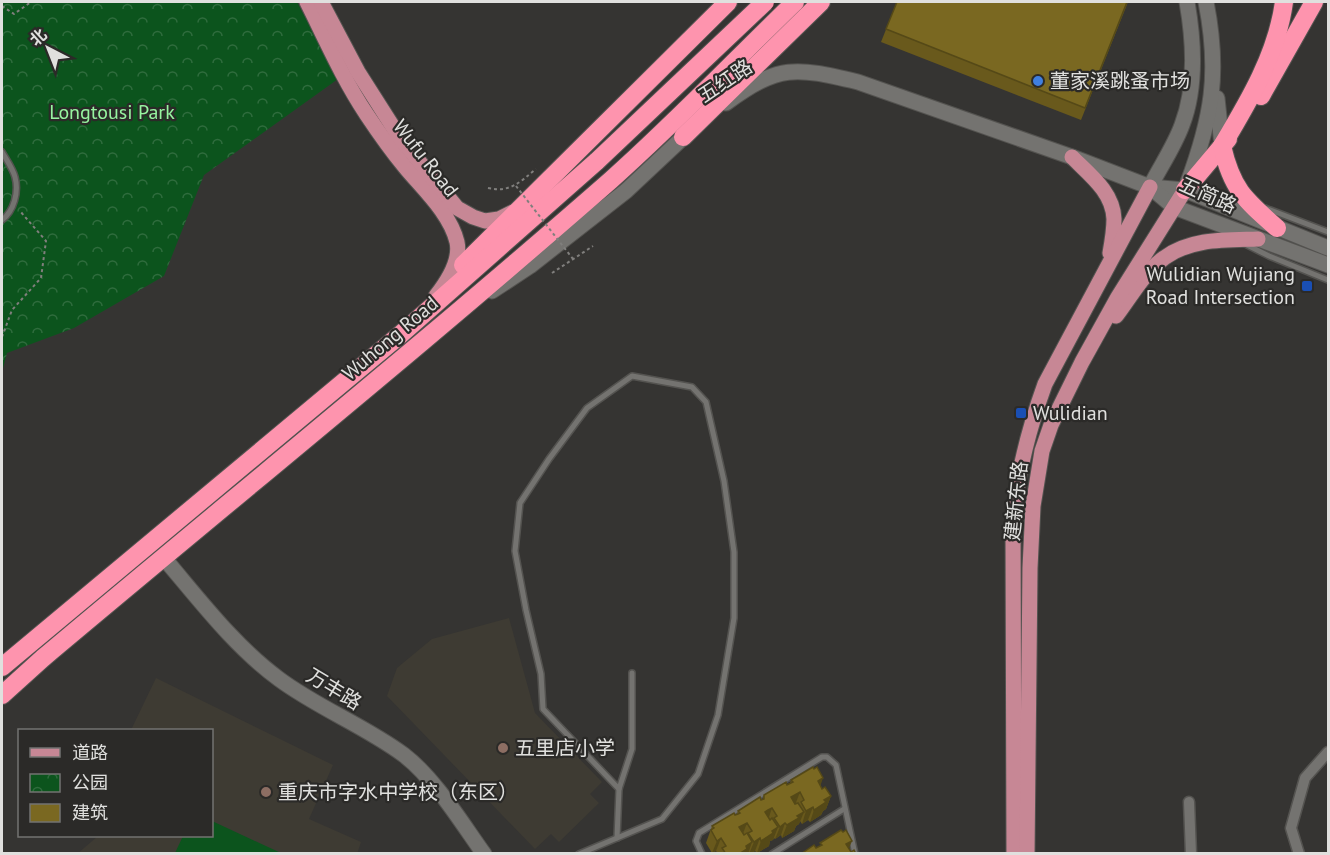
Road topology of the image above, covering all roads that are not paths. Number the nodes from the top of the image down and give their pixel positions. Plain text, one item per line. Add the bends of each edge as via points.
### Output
1 (307, 2) edge
2 (321, 2) edge
3 (728, 2) edge
4 (765, 2) edge
5 (795, 2) edge
6 (821, 2) edge
7 (1187, 2) edge
8 (1206, 2) edge
9 (1284, 2) edge
10 (1311, 7) edge
11 (1214, 62) junction
12 (683, 137) junction
13 (1222, 146) junction
14 (2, 152) edge
15 (1072, 157) junction
16 (1150, 188) junction
17 (1185, 190) junction
18 (531, 198) junction
19 (1246, 201) junction
20 (1174, 207) junction
21 (2, 220) edge
22 (1277, 228) junction
23 (1329, 232) edge
24 (1258, 239) junction
25 (1237, 240) junction
26 (1329, 248) edge
27 (1109, 262) junction
28 (1329, 265) edge
29 (448, 280) junction
30 (1329, 280) edge
31 (1118, 297) junction
32 (445, 322) junction
33 (400, 336) junction
34 (1082, 362) junction
35 (163, 557) junction
36 (2, 667) edge
37 (633, 673) dead end
38 (2, 695) edge
39 (1329, 752) edge
40 (619, 789) junction
41 (1189, 802) dead end
42 (844, 809) junction
43 (617, 838) junction
44 (484, 854) edge
45 (579, 854) edge
46 (702, 854) edge
47 (772, 854) edge
48 (855, 854) edge
49 (1014, 854) edge
50 (1027, 854) edge
51 (1191, 854) edge
52 (1299, 854) edge

1 - 29 main road, Wufu Road via 361,106 454,231 458,245
2 - 18 main road, Wufu Road via 358,72 400,138 457,208 485,221 510,214
3 - 18 highway
4 - 33 highway, Wuhong Road, bridge via 597,161
5 - 32 highway, Wuhong Road via 612,179
6 - 12 highway
7 - 16 main road via 1194,64 1190,96 1182,126
8 - 11 main road
9 - 13 highway via 1269,57
10 - 13 highway via 1268,86
11 - 13 main road
11 - 17 main road via 1210,111
12 - 15 main road, 五红路 via 751,86 775,74 800,71 858,82
12 - 32 main road, 五红路 via 626,191 530,267
13 - 17 highway
13 - 19 highway via 1233,182
14 - 21 lane via 16,177 14,204
15 - 16 main road, 五红路
15 - 27 main road via 1099,184 1113,208
16 - 17 main road, 五简路
16 - 20 main road, 五简路
16 - 27 main road, 建新东路
17 - 19 lane
17 - 20 main road, 建新东路
17 - 22 main road, 五简路
18 - 29 highway
19 - 22 highway
19 - 23 lane
20 - 24 main road, 五简路
20 - 25 lane
20 - 31 main road, 建新东路
22 - 26 main road, 五简路
24 - 25 main road
24 - 28 main road, 五简路
25 - 30 lane
25 - 34 main road via 1193,245 1162,259
27 - 31 main road via 1118,260 1125,265
27 - 49 main road, 建新东路 via 1046,384 1033,416 1019,472 1013,526
29 - 33 main road, Wufu Road
31 - 34 main road, 建新东路
32 - 35 highway, Wuhong Road
33 - 36 highway, Wuhong Road
34 - 50 main road, 建新东路 via 1042,451 1033,506
35 - 38 highway, Wuhong Road
35 - 44 main road, 万丰路 via 260,664 418,767
37 - 40 lane via 632,749
39 - 52 street via 1305,778 1291,828
40 - 43 lane
40 - 43 lane via 543,709 541,674 515,551 520,503 549,459 587,408 632,376 692,387 706,402 724,481 734,552 734,618 718,715 698,774 662,819
41 - 51 street
42 - 46 lane via 836,765 831,758 822,757 699,833 696,841
42 - 47 lane
42 - 48 lane
43 - 45 lane

